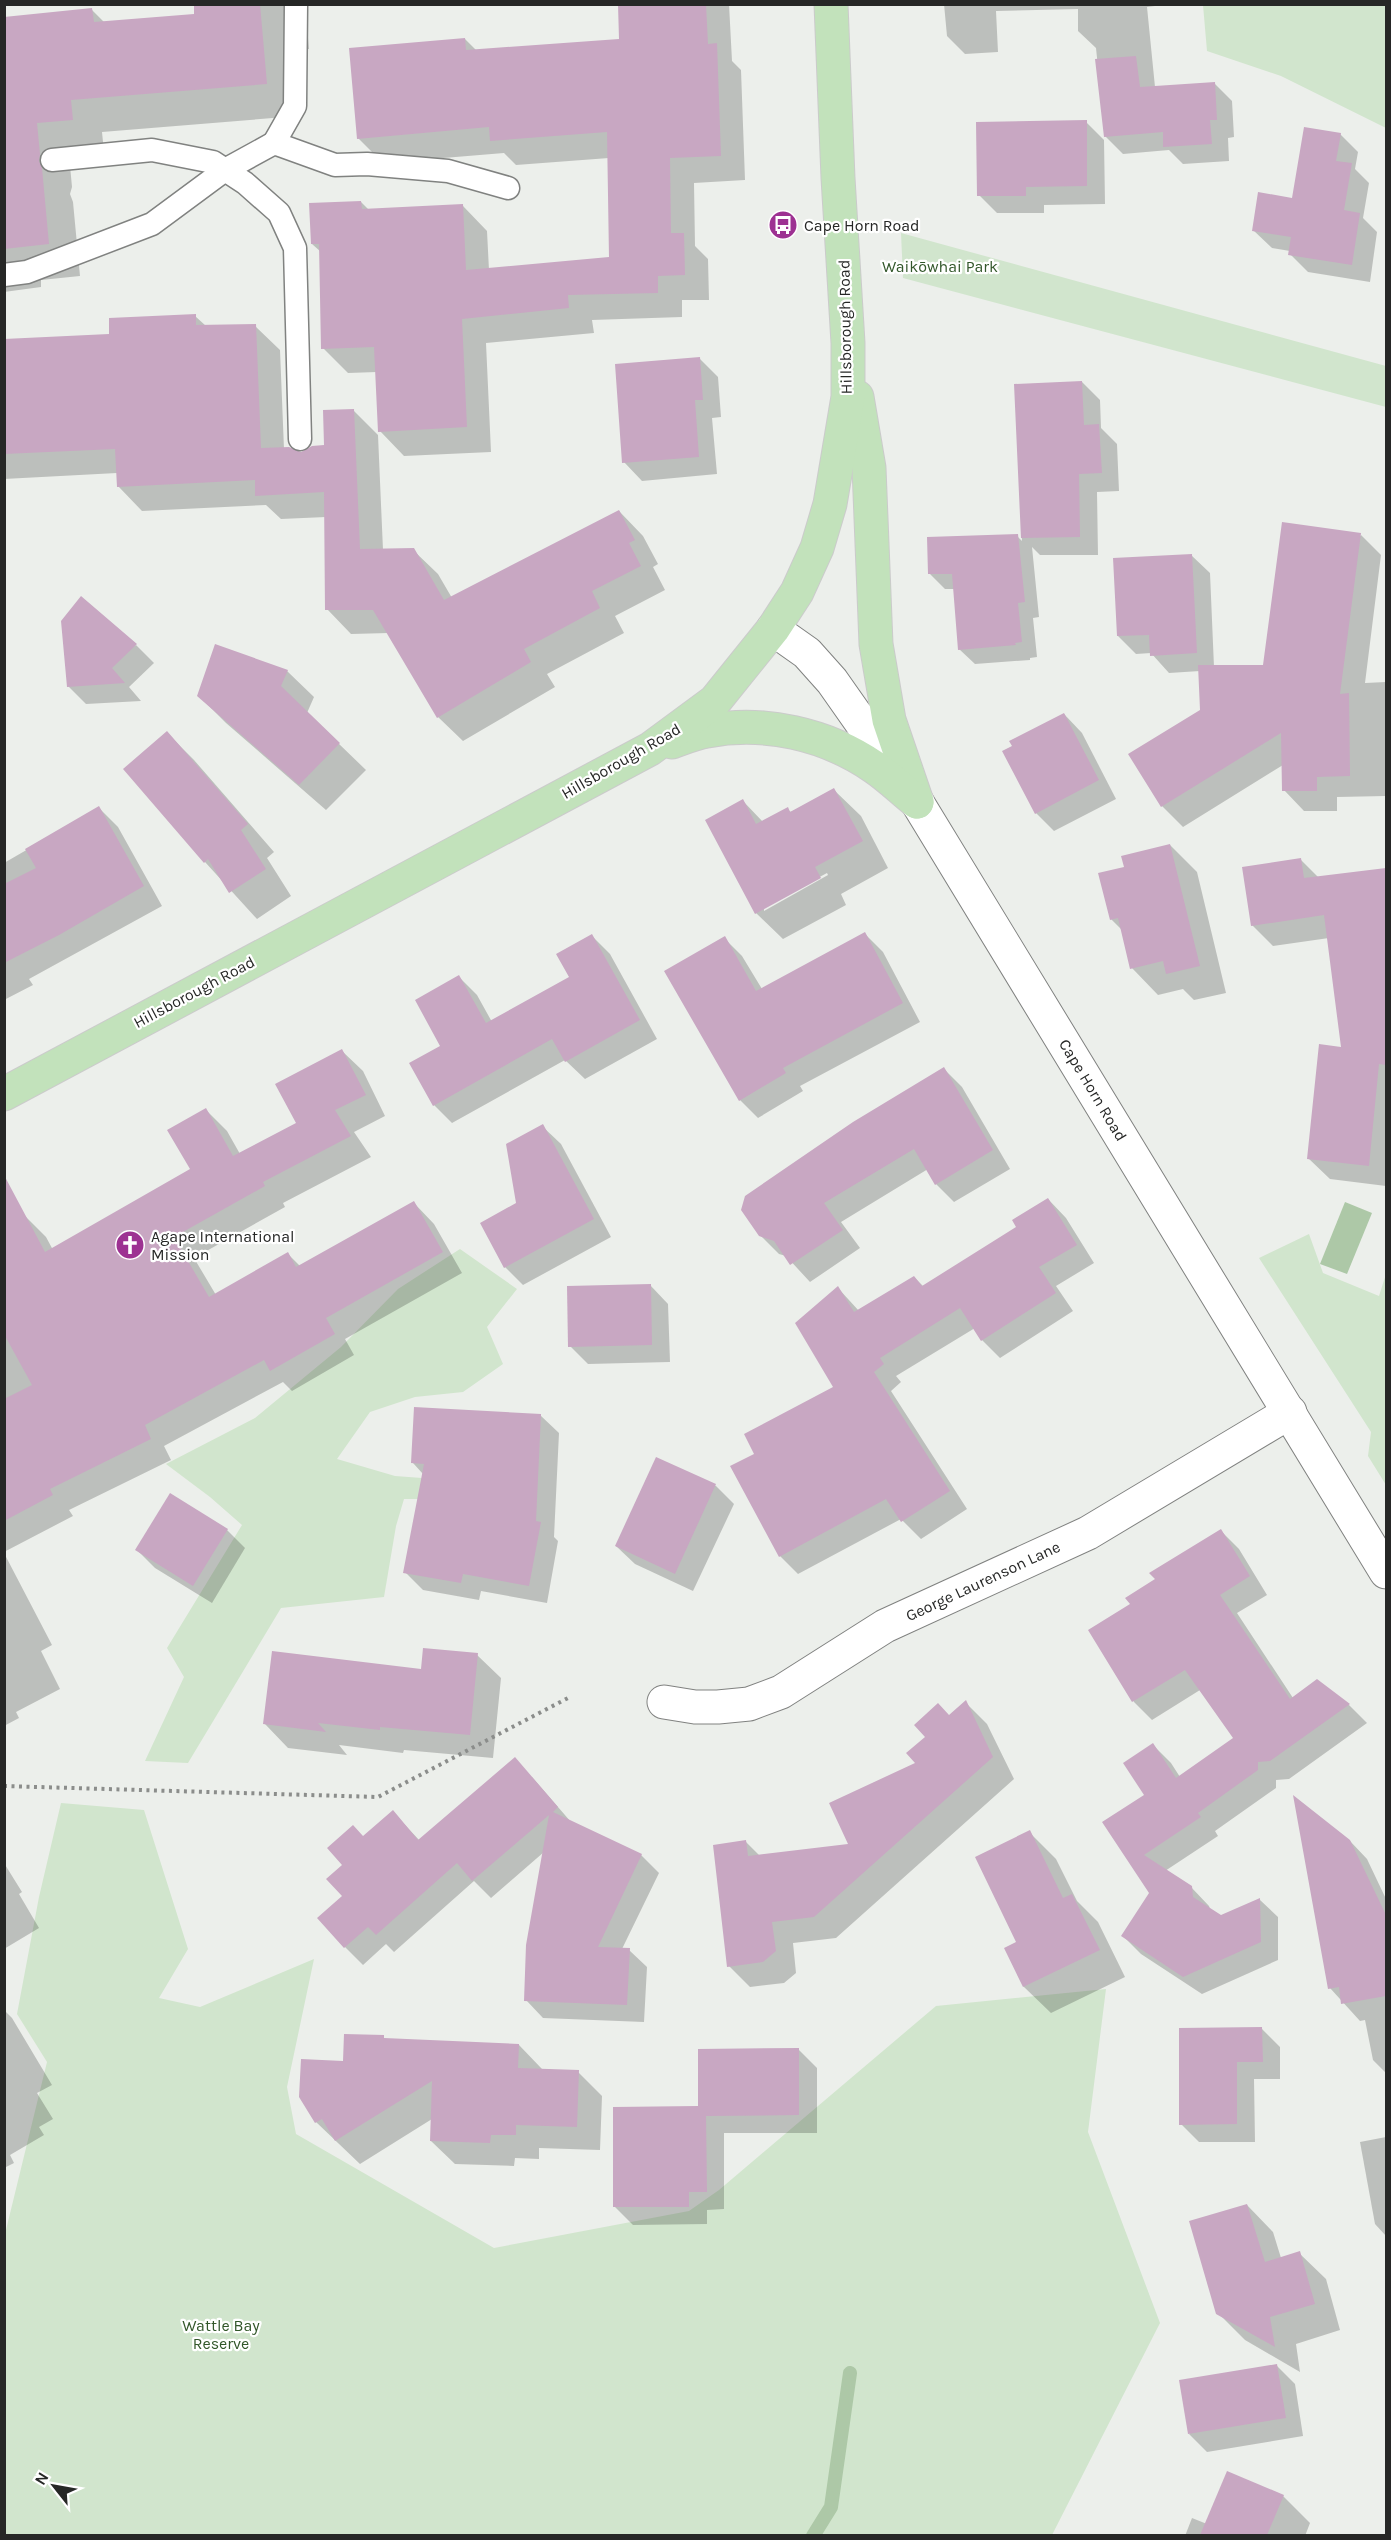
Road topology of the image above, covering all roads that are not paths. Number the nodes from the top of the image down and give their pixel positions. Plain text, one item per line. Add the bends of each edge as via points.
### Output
1 (296, 4) edge
2 (831, 4) edge
3 (274, 143) junction
4 (52, 160) dead end
5 (225, 170) junction
6 (508, 188) dead end
7 (4, 275) edge
8 (848, 343) junction
9 (300, 439) dead end
10 (773, 629) junction
11 (650, 748) junction
12 (917, 802) junction
13 (4, 1094) edge
14 (1290, 1412) junction
15 (1386, 1572) edge
16 (664, 1702) dead end

1 - 3 lane via 295,106
2 - 8 main road, Hillsborough Road
3 - 5 lane
3 - 6 lane via 335,165 448,171
4 - 5 lane via 152,150 213,162
5 - 7 lane via 152,224 27,272
5 - 9 lane via 279,213 295,248
8 - 10 main road, Hillsborough Road via 848,397 830,504 817,548 797,592
8 - 12 main road via 869,468 876,645 889,720
10 - 11 main road, Hillsborough Road via 715,701
10 - 12 street, Cape Horn Road via 807,653 832,681
11 - 12 main road via 706,731 756,728 798,732 840,747 876,768
11 - 13 main road, Hillsborough Road
12 - 14 street, Cape Horn Road
14 - 15 street, Cape Horn Road
14 - 16 street, George Laurenson Lane via 1088,1533 885,1626 781,1692 749,1704 728,1706 695,1707

